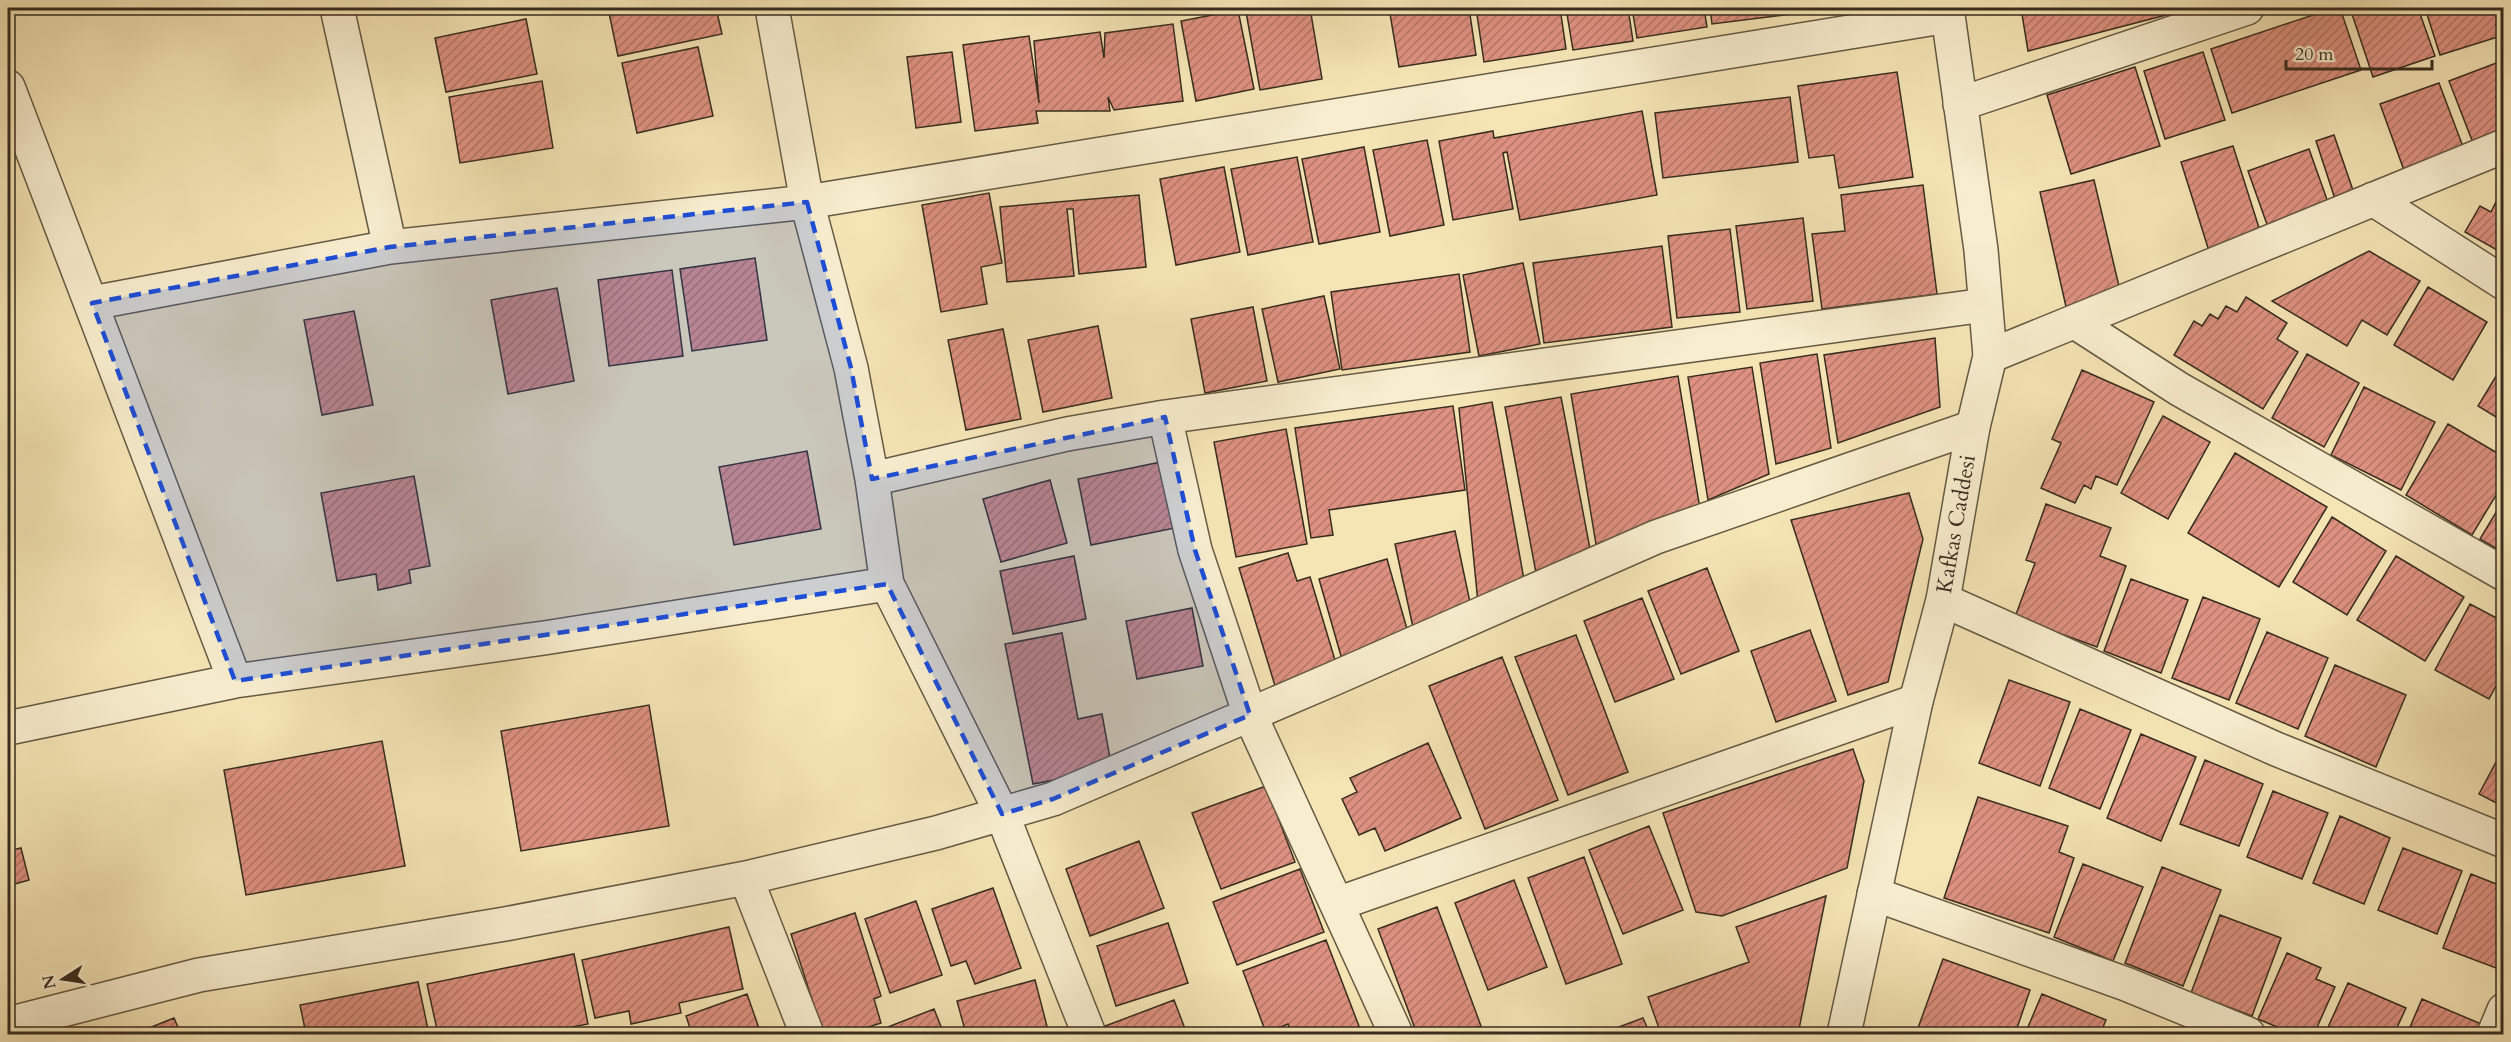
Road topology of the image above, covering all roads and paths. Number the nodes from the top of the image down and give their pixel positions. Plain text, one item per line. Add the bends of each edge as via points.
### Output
1 (337, 8) edge
2 (772, 8) edge
3 (2247, 8) edge
4 (1947, 12) edge
5 (8, 87) edge
6 (1960, 104) junction
7 (2504, 146) edge
8 (2373, 199) junction
9 (807, 202) junction
10 (390, 247) junction
11 (2504, 283) edge
12 (92, 303) junction
13 (1985, 305) junction
14 (2075, 322) junction
15 (1990, 356) junction
16 (1165, 417) junction
17 (1973, 427) junction
18 (872, 479) junction
19 (2504, 574) edge
20 (887, 584) junction
21 (1943, 600) junction
22 (235, 681) junction
23 (1916, 701) junction
24 (1250, 715) junction
25 (8, 728) edge
26 (1002, 814) junction
27 (2504, 841) edge
28 (746, 878) junction
29 (1874, 894) junction
30 (1337, 904) junction
31 (2504, 1010) edge
32 (8, 1024) edge
33 (2193, 1024) edge
34 (807, 1035) edge
35 (1089, 1035) edge
36 (1396, 1035) edge
37 (1844, 1035) edge
38 (2248, 1035) edge
39 (2494, 1035) edge

1 - 10 street
2 - 9 street
3 - 6 street
4 - 6 street, Kafkas Caddesi
4 - 9 street
5 - 12 street
6 - 13 street, Kafkas Caddesi
7 - 8 street
8 - 11 street
8 - 14 street
9 - 10 street
9 - 18 street via 851,368
10 - 12 street
12 - 22 street
13 - 15 street, Kafkas Caddesi
13 - 16 street
14 - 15 street
14 - 19 street via 2179,389
15 - 17 street, Kafkas Caddesi
16 - 18 street via 1067,434
16 - 24 street via 1195,550
17 - 21 street, Kafkas Caddesi
17 - 24 street via 1656,537
18 - 20 street
20 - 22 street
20 - 26 street
21 - 23 street, Kafkas Caddesi
21 - 27 street via 2276,748
22 - 25 street
23 - 29 street, Kafkas Caddesi
23 - 30 street
24 - 26 street via 1053,799
24 - 30 street
26 - 28 street
26 - 35 street
28 - 32 street via 506,924 199,975
28 - 34 street
29 - 33 street via 2126,984
29 - 37 street, Kafkas Caddesi
30 - 36 street
31 - 39 street
33 - 38 street

